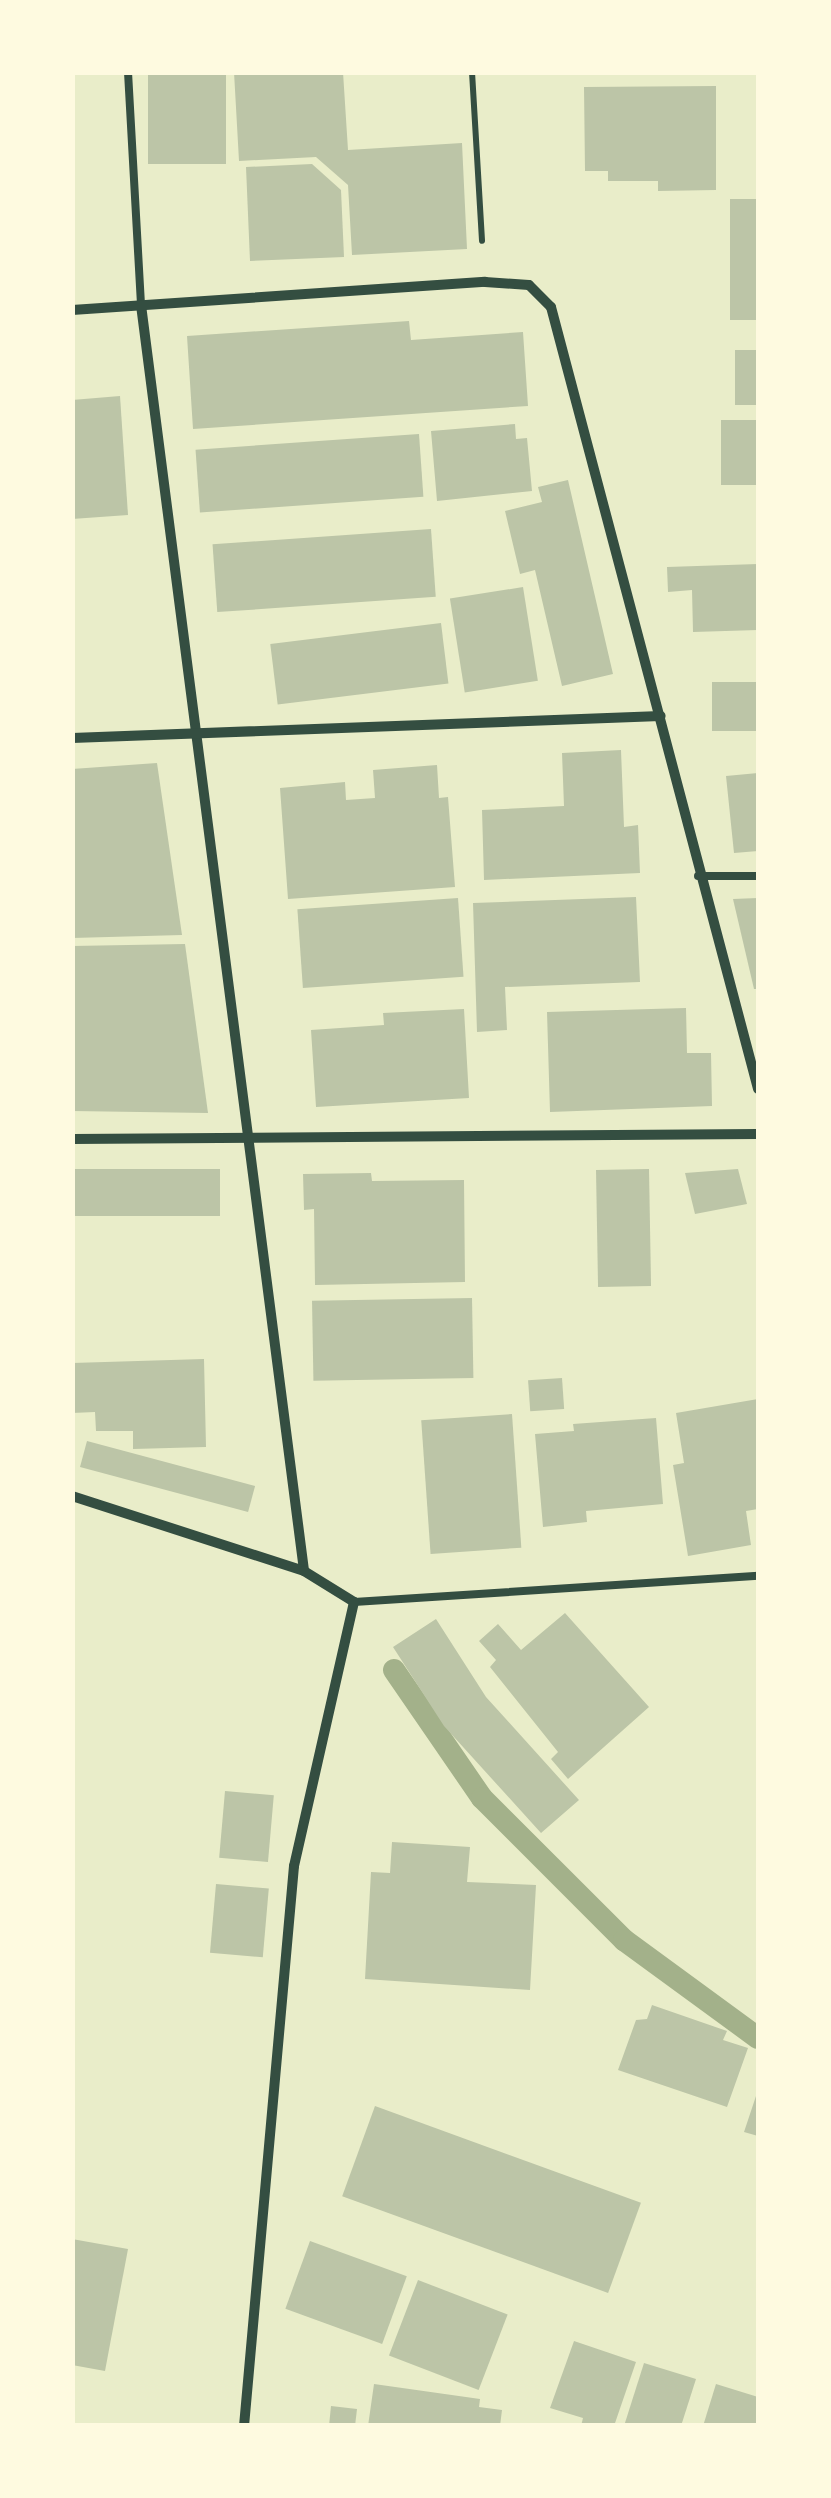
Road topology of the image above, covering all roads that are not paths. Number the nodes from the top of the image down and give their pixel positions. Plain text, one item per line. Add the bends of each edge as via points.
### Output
1 (128, 72) edge
2 (141, 304) junction
3 (72, 310) edge
4 (661, 716) junction
5 (193, 734) junction
6 (72, 738) edge
7 (698, 876) junction
8 (758, 876) edge
9 (758, 1089) edge
10 (758, 1134) edge
11 (72, 1139) edge
12 (248, 1140) junction
13 (72, 1496) edge
14 (304, 1571) junction
15 (758, 1576) edge
16 (354, 1602) junction
17 (244, 2426) edge

1 - 2 lane
2 - 3 street
2 - 4 street via 485,282 530,285 551,307
2 - 5 street
4 - 5 street
4 - 7 street
5 - 6 street
5 - 12 street
7 - 8 lane
7 - 9 street
10 - 12 street
11 - 12 street
12 - 14 street
13 - 14 street
14 - 16 street
15 - 16 lane
16 - 17 street via 294,1866

